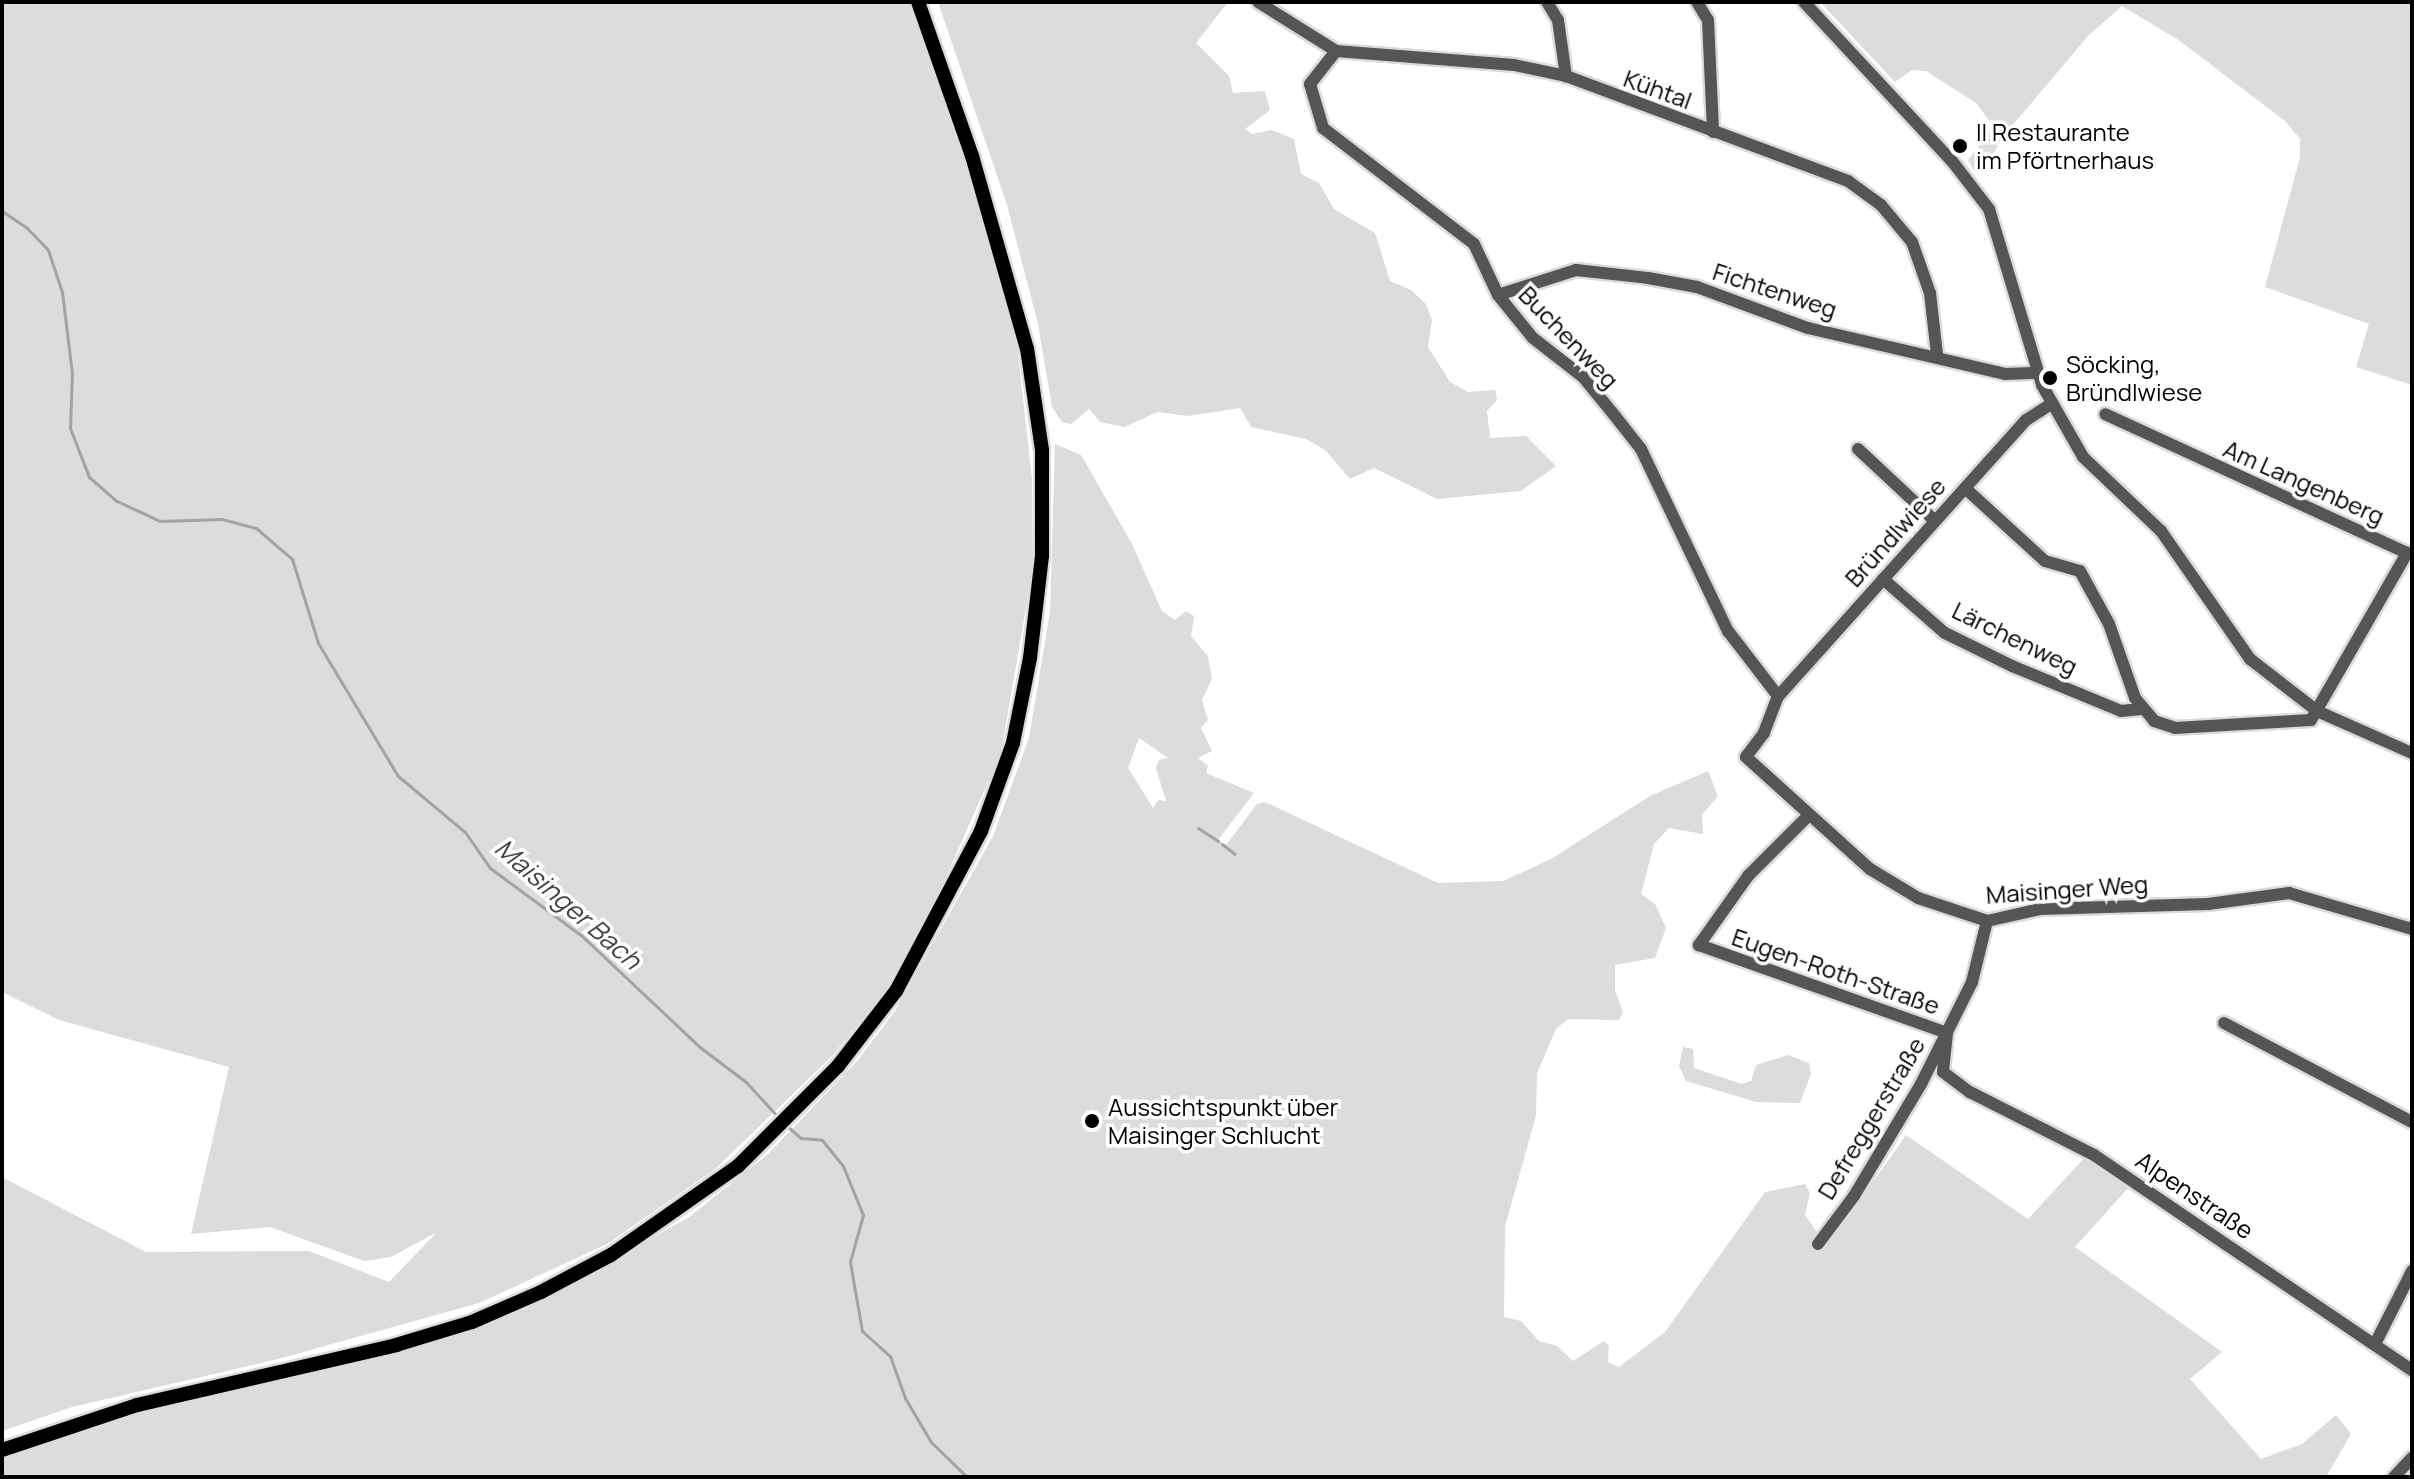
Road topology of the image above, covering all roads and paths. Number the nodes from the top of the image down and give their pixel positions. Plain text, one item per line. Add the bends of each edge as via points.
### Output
1 (918, 2) edge
2 (1258, 2) edge
3 (1547, 2) edge
4 (1697, 2) edge
5 (1804, 2) edge
6 (1336, 51) junction
7 (1566, 76) junction
8 (1713, 132) junction
9 (1498, 295) junction
10 (1937, 354) junction
11 (2038, 373) junction
12 (2051, 404) junction
13 (2105, 414) dead end
14 (1858, 449) dead end
15 (1965, 488) junction
16 (1935, 521) junction
17 (2410, 554) edge
18 (1883, 579) junction
19 (1778, 696) junction
20 (2141, 709) junction
21 (2317, 711) junction
22 (2412, 753) edge
23 (1809, 815) junction
24 (1987, 921) junction
25 (2412, 929) edge
26 (2224, 1023) dead end
27 (1947, 1033) junction
28 (1943, 1072) joint
29 (2412, 1122) edge
30 (1818, 1244) dead end
31 (2412, 1271) edge
32 (2376, 1342) junction
33 (2412, 1370) edge
34 (2, 1450) edge
35 (2412, 1458) edge
36 (2394, 1477) edge

1 - 34 main road via 972,156 1027,349 1042,450 1042,556 1013,743 981,831 944,909 888,1004 762,1145 693,1201 611,1255 472,1322 396,1345 137,1405
2 - 6 street, Kühtal
3 - 7 street via 1558,20
4 - 8 street via 1708,20
5 - 11 street via 1952,161 1989,209
6 - 7 street, Kühtal via 1514,65
6 - 9 street, Buchenweg via 1310,84 1323,128 1474,244
7 - 8 street, Kühtal
8 - 10 street, Kühtal via 1848,181 1899,222 1925,273
9 - 10 street, Fichtenweg via 1576,270 1648,278 1697,287 1808,328
9 - 19 street, Buchenweg via 1533,338 1583,377 1641,449 1728,631
10 - 11 street, Fichtenweg via 2005,374
11 - 12 street
12 - 15 street, Bründlwiese via 2026,420
12 - 21 street via 2083,457 2161,531 2250,659
13 - 17 street, Am Langenberg
14 - 16 street
15 - 16 street, Bründlwiese
15 - 20 street via 2045,561 2080,571 2109,624
16 - 18 street, Bründlwiese
17 - 21 street, Am Langenberg
18 - 19 street, Bründlwiese
18 - 20 street, Lärchenweg via 1945,633 2121,711
19 - 23 street, Maisinger Weg via 1764,733 1746,757
20 - 21 street via 2154,721 2175,728 2305,723
21 - 22 street
23 - 24 street, Maisinger Weg via 1870,869 1918,898
23 - 27 street, Eugen-Roth-Straße via 1748,876 1699,945
24 - 25 street, Maisinger Weg via 2040,909 2208,904 2289,893
24 - 27 street, Defreggerstraße via 1972,982
26 - 29 street
27 - 28 street, Eugen-Roth-Straße
27 - 30 street, Defreggerstraße via 1854,1196
28 - 32 street, Alpenstraße via 1970,1092 2094,1155
31 - 32 street
32 - 33 street, Alpenstraße
35 - 36 street

